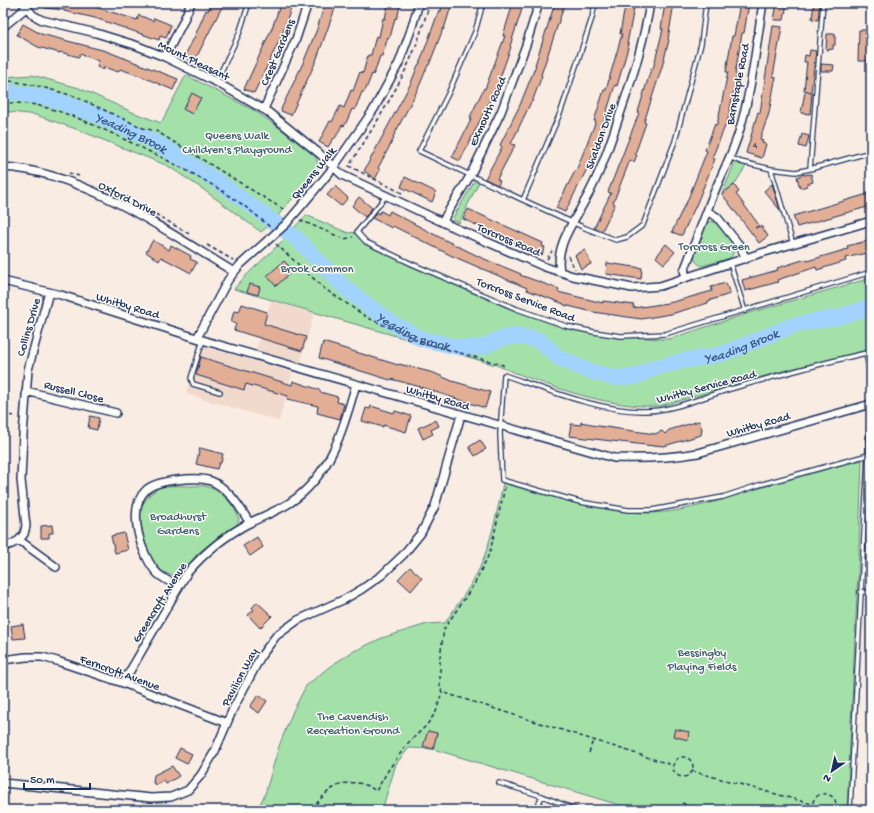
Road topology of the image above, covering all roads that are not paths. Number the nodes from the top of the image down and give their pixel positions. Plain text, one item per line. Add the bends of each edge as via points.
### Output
1 (191, 3) edge
2 (249, 3) edge
3 (308, 3) edge
4 (419, 3) edge
5 (483, 3) edge
6 (538, 3) edge
7 (595, 3) edge
8 (650, 3) edge
9 (706, 3) edge
10 (763, 3) edge
11 (823, 3) edge
12 (24, 6) edge
13 (3, 27) edge
14 (165, 57) junction
15 (216, 82) junction
16 (264, 109) junction
17 (871, 152) edge
18 (729, 157) junction
19 (3, 167) edge
20 (333, 168) junction
21 (810, 169) junction
22 (771, 170) junction
23 (470, 176) junction
24 (386, 196) junction
25 (523, 200) junction
26 (707, 211) junction
27 (871, 221) edge
28 (444, 222) junction
29 (573, 222) junction
30 (793, 244) junction
31 (746, 259) junction
32 (730, 263) junction
33 (560, 271) junction
34 (234, 272) junction
35 (871, 272) edge
36 (687, 277) junction
37 (3, 281) edge
38 (50, 292) junction
39 (745, 311) junction
40 (200, 339) junction
41 (871, 352) edge
42 (866, 353) junction
43 (871, 379) edge
44 (356, 384) junction
45 (26, 391) junction
46 (220, 392) dead end
47 (871, 404) edge
48 (871, 410) edge
49 (116, 413) dead end
50 (461, 415) junction
51 (501, 426) junction
52 (868, 454) junction
53 (250, 523) junction
54 (19, 540) junction
55 (3, 547) edge
56 (56, 566) dead end
57 (179, 587) junction
58 (860, 592) junction
59 (871, 592) edge
60 (3, 660) edge
61 (122, 684) junction
62 (227, 723) junction
63 (3, 782) edge
64 (499, 783) dead end
65 (542, 796) junction
66 (536, 810) edge
67 (577, 810) edge
68 (850, 810) edge

1 - 14 street
2 - 15 lane via 239,34
3 - 16 street, Crest Gardens via 296,40
4 - 20 street, Queens Walk via 399,62 374,109
5 - 23 lane via 475,32 419,151
6 - 23 street, Exmouth Road via 512,85
7 - 25 lane via 561,111
8 - 29 street, Shaldon Drive via 632,81 615,130 596,182
9 - 29 lane via 701,44 675,141 643,225 627,237 616,240
10 - 18 street, Barnstaple Road via 751,83 739,133
11 - 21 lane
12 - 13 street, Mount Pleasant
12 - 14 street, Mount Pleasant via 42,20 118,39
14 - 15 street, Mount Pleasant
15 - 16 street, Mount Pleasant
16 - 20 street, Mount Pleasant via 320,154
17 - 21 lane
18 - 22 lane
18 - 26 street, Barnstaple Road
19 - 34 street, Oxford Drive via 52,175 120,204
20 - 24 street, Torcross Road
20 - 34 street, Queens Walk via 286,224 273,230
21 - 22 lane via 796,172
22 - 30 lane
23 - 25 lane
23 - 28 street, Exmouth Road
24 - 28 street, Torcross Road
24 - 39 lane, Torcross Service Road via 357,232 366,242 517,309 564,326 621,336 665,334
25 - 29 lane
26 - 31 street via 717,217 740,246
26 - 36 street via 684,271
27 - 30 street, Torcross Road
28 - 33 street, Torcross Road via 521,257
29 - 33 street, Shaldon Drive via 561,246 558,261
30 - 31 street, Torcross Road
31 - 32 street, Torcross Road
32 - 36 street, Torcross Road
32 - 39 lane
33 - 36 street, Torcross Road via 632,288 660,286
34 - 40 street, Queens Walk
35 - 39 lane, Torcross Service Road
37 - 38 street, Whitby Road
38 - 40 street, Whitby Road
38 - 45 street, Collins Drive via 28,370
40 - 44 street, Whitby Road
40 - 46 lane via 191,378 193,384
41 - 42 lane, Whitby Service Road
42 - 43 lane
42 - 51 lane, Whitby Service Road via 683,404 645,411 603,406 504,375
44 - 50 street, Whitby Road
44 - 53 street, Greencroft Avenue via 338,441 318,478 292,502
45 - 49 street, Russell Close
45 - 54 street, Collins Drive via 21,480 26,526
47 - 51 street, Whitby Road via 698,453 654,459 614,458
48 - 52 lane
50 - 51 street, Whitby Road
50 - 62 street, Pavilion Way via 435,506 421,533 382,575 345,599 298,620 276,636 261,656
51 - 52 lane via 502,480 580,502 628,510 652,510 723,496
52 - 58 lane
53 - 57 street, Greencroft Avenue via 208,551
53 - 57 street via 228,493 211,481 173,480 157,483 146,490 139,501 136,513 141,545 147,559 159,574
54 - 55 street
54 - 56 street
57 - 61 street, Greencroft Avenue
58 - 59 lane
58 - 68 lane
60 - 61 street, Ferncroft Avenue via 42,658
61 - 62 street, Ferncroft Avenue
62 - 63 street, Pavilion Way via 201,775 188,790 171,797 151,798
64 - 65 lane
65 - 66 lane
65 - 67 lane

